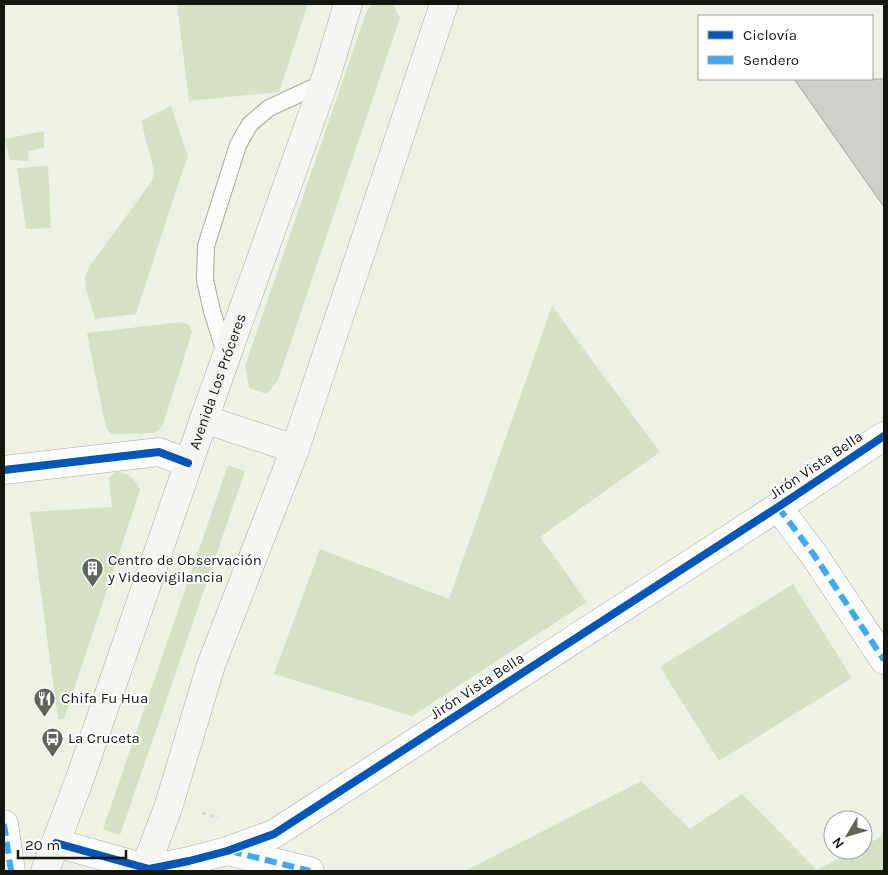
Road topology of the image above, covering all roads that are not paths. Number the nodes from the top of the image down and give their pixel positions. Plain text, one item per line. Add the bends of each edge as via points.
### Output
1 (348, 4) edge
2 (443, 4) edge
3 (323, 83) junction
4 (226, 356) junction
5 (204, 419) junction
6 (884, 436) edge
7 (295, 450) junction
8 (188, 463) junction
9 (4, 470) edge
10 (778, 506) junction
11 (884, 660) edge
12 (4, 824) edge
13 (56, 843) junction
14 (227, 851) junction
15 (145, 870) edge
16 (11, 871) edge
17 (45, 871) edge
18 (310, 871) edge

1 - 3 main road, Avenida Los Próceres
2 - 7 main road
3 - 4 main road, Avenida Los Próceres
3 - 4 lane via 269,108 250,124 238,145 206,246 205,280
4 - 5 main road, Avenida Los Próceres
5 - 7 main road
5 - 8 main road, Avenida Los Próceres
6 - 10 street, Jirón Vista Bella
7 - 15 main road via 212,665 168,808
8 - 9 street via 159,452
8 - 13 main road, Avenida Los Próceres
10 - 11 street
10 - 14 street, Jirón Vista Bella via 274,834
12 - 16 street
13 - 15 street, Jirón Vista Bella
13 - 17 main road, Avenida Los Próceres
14 - 15 street, Jirón Vista Bella
14 - 18 street

